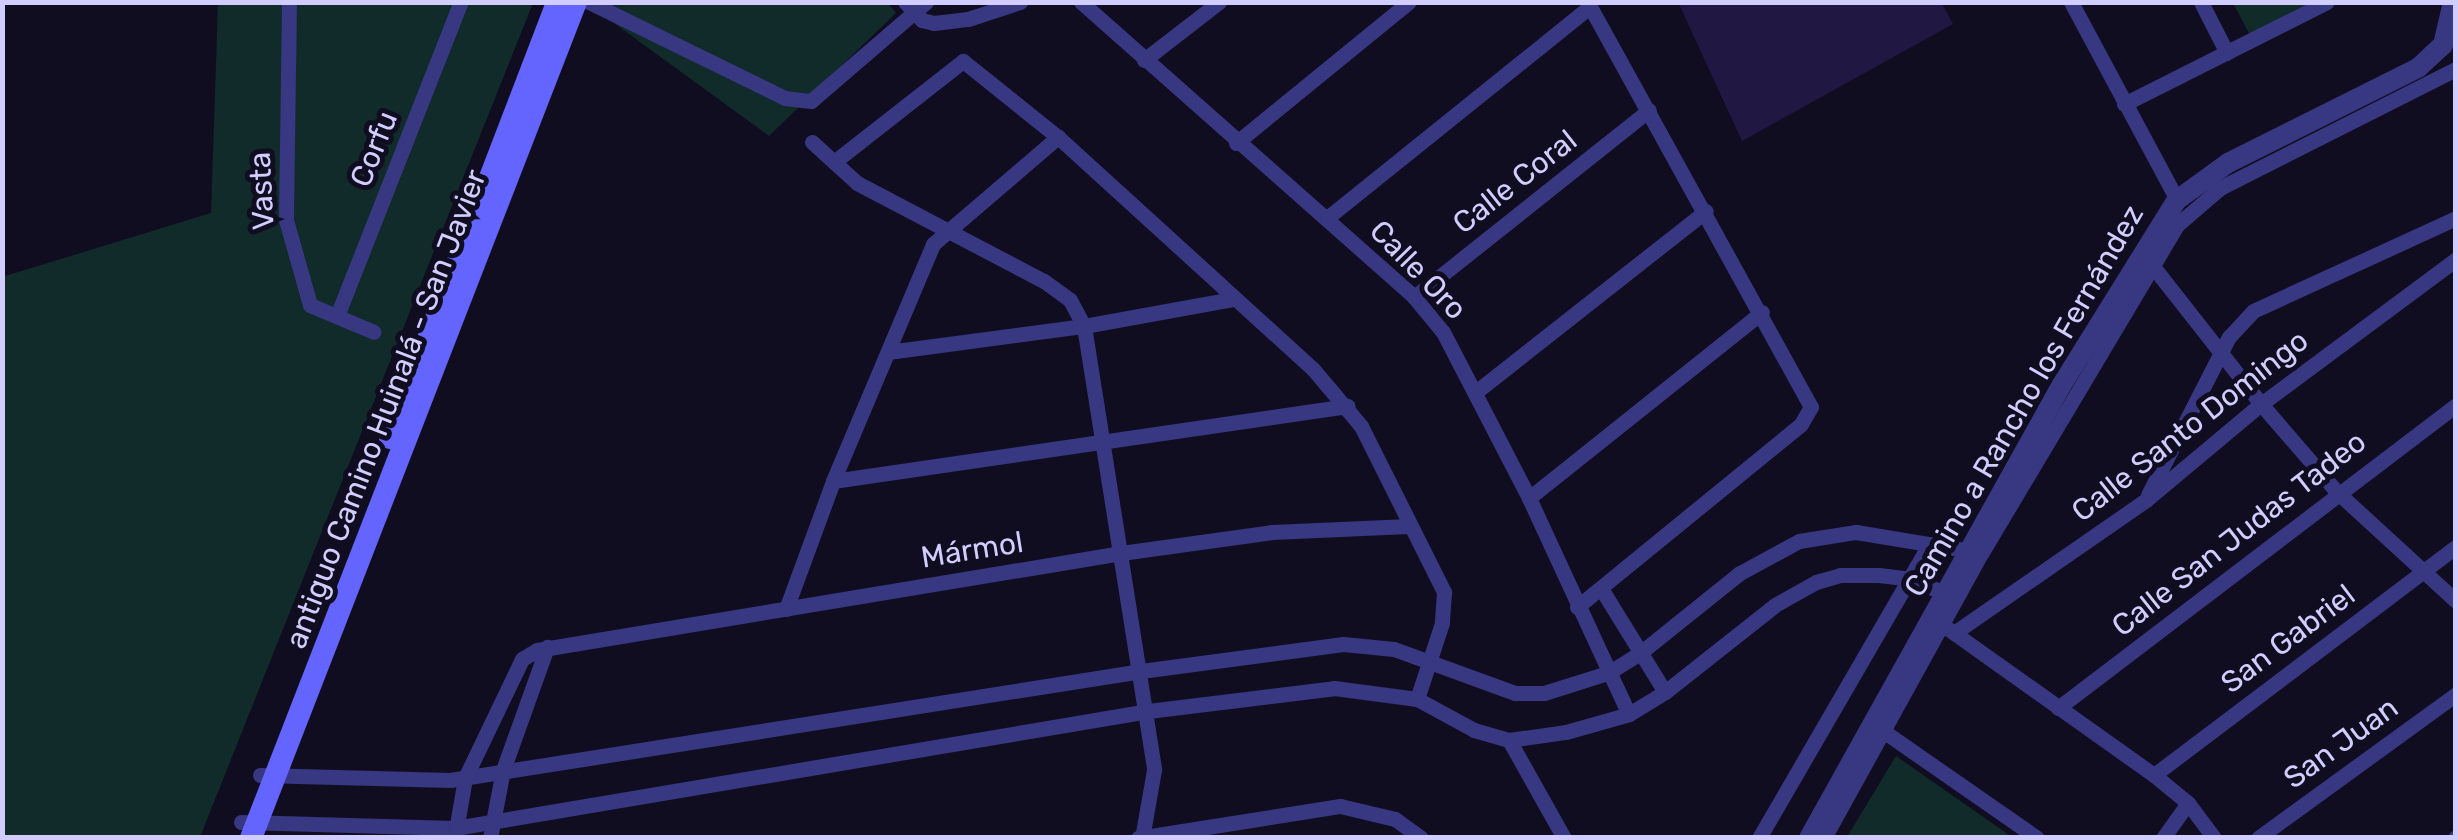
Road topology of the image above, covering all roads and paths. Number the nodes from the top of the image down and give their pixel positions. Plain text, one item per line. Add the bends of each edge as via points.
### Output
1 (289, 2) edge
2 (461, 2) edge
3 (557, 2) edge
4 (576, 2) edge
5 (589, 2) edge
6 (1020, 2) edge
7 (1081, 2) edge
8 (1219, 2) edge
9 (1409, 2) edge
10 (2071, 2) edge
11 (2201, 2) edge
12 (2327, 2) edge
13 (2452, 2) edge
14 (1588, 5) edge
15 (915, 6) edge
16 (2453, 31) edge
17 (2227, 53) junction
18 (1144, 60) junction
19 (2456, 69) edge
20 (2124, 104) junction
21 (1649, 110) junction
22 (1058, 137) junction
23 (812, 142) dead end
24 (1236, 142) junction
25 (834, 162) junction
26 (2177, 200) junction
27 (1706, 211) junction
28 (1327, 218) junction
29 (2456, 218) edge
30 (945, 230) junction
31 (2456, 259) edge
32 (2148, 261) junction
33 (1414, 297) junction
34 (1233, 299) junction
35 (1762, 312) junction
36 (338, 316) junction
37 (1084, 326) junction
38 (374, 332) dead end
39 (888, 352) junction
40 (2220, 354) junction
41 (1477, 391) junction
42 (2261, 404) junction
43 (2456, 405) edge
44 (1348, 406) junction
45 (1100, 441) junction
46 (833, 481) junction
47 (2337, 492) junction
48 (1529, 498) junction
49 (2146, 500) junction
50 (1409, 526) junction
51 (1929, 545) junction
52 (2456, 548) edge
53 (1971, 551) junction
54 (1121, 553) junction
55 (2422, 572) junction
56 (1911, 579) junction
57 (1602, 590) junction
58 (1946, 594) junction
59 (2456, 601) edge
60 (1577, 607) junction
61 (786, 609) junction
62 (1943, 625) junction
63 (546, 647) junction
64 (1640, 654) junction
65 (1429, 661) junction
66 (1141, 671) junction
67 (1608, 674) junction
68 (1665, 692) junction
69 (2456, 694) edge
70 (1417, 699) junction
71 (2058, 708) junction
72 (1148, 711) junction
73 (1629, 714) junction
74 (1879, 728) junction
75 (1510, 740) junction
76 (503, 770) junction
77 (268, 775) junction
78 (2154, 775) junction
79 (465, 778) junction
80 (2188, 803) junction
81 (246, 830) edge
82 (490, 830) edge
83 (455, 833) edge
84 (1141, 837) edge
85 (1421, 838) edge
86 (1564, 838) edge
87 (1759, 838) edge
88 (1808, 838) edge
89 (1824, 838) edge
90 (2037, 838) edge
91 (2163, 838) edge
92 (2214, 838) edge
93 (2258, 838) edge

1 - 36 street, Vasta via 286,220 310,304
2 - 36 street, Corfu
3 - 77 main road
4 - 77 main road, antiguo Camino Huinalá - San Javier
5 - 15 street via 786,98 811,102
6 - 15 street via 934,23
7 - 18 street, Calle Oro
8 - 18 street
9 - 24 street
10 - 20 street
11 - 17 street
12 - 17 street
13 - 16 street, Camino a Rancho los Fernández
14 - 21 street
14 - 28 street
16 - 26 street, Camino a Rancho los Fernández via 2418,68 2228,162
17 - 20 street
18 - 24 street, Calle Oro
19 - 32 street via 2220,188
20 - 26 street
21 - 27 street
21 - 33 street, Calle Coral
22 - 25 street via 963,60
22 - 30 street
22 - 34 street
23 - 25 street
24 - 28 street, Calle Oro
25 - 30 street via 857,183
26 - 32 street, Camino a Rancho los Fernández
27 - 35 street
27 - 41 street
28 - 33 street, Calle Oro
29 - 40 street via 2269,301 2237,327
30 - 37 street via 1044,281 1070,300
30 - 39 street via 926,256
31 - 42 street, Calle Santo Domingo
32 - 40 street
32 - 53 street, Camino a Rancho los Fernández via 2060,386
32 - 62 street
33 - 41 street, Calle Oro
34 - 37 street
34 - 44 street
35 - 48 street
35 - 57 street via 1803,384 1810,416
36 - 38 street, Vasta
37 - 39 street
37 - 45 street
39 - 46 street
40 - 42 street
40 - 49 street
41 - 48 street, Calle Oro
42 - 47 street
42 - 49 street, Calle Santo Domingo
43 - 47 street, Calle San Judas Tadeo
44 - 45 street
44 - 50 street
45 - 46 street
45 - 54 street
46 - 61 street
47 - 55 street
47 - 71 street, Calle San Judas Tadeo
48 - 60 street, Calle Oro
49 - 62 street, Calle Santo Domingo
50 - 54 street, Mármol via 1272,532
50 - 65 street via 1444,592
51 - 53 street
51 - 56 street
51 - 64 street via 1856,532 1800,541 1740,572
52 - 55 street, San Gabriel
53 - 58 street, Camino a Rancho los Fernández
54 - 61 street, Mármol
54 - 66 street
55 - 59 street
55 - 78 street, San Gabriel
56 - 58 street
56 - 68 street via 1840,575 1794,592
56 - 87 street
57 - 60 street
57 - 64 street
58 - 62 street, Camino a Rancho los Fernández
60 - 67 street, Calle Oro
61 - 63 street, Mármol
62 - 71 street
62 - 74 street, Camino a Rancho los Fernández
63 - 76 street
63 - 79 street via 522,659
64 - 67 street
64 - 68 street
65 - 66 street via 1343,644
65 - 67 street via 1515,693 1544,693
65 - 70 street
66 - 72 street
66 - 76 street
67 - 73 street, Calle Oro
68 - 73 street
69 - 93 street, San Juan
70 - 72 street via 1334,688
70 - 75 street via 1474,730
71 - 78 street
72 - 82 street
72 - 84 street via 1154,778
73 - 75 street
74 - 88 street, Camino a Rancho los Fernández
74 - 89 street
74 - 90 street
75 - 86 street
76 - 79 street
76 - 82 street
77 - 79 street
77 - 81 main road
78 - 80 street
79 - 83 street
80 - 91 street
80 - 92 street
81 - 83 street
82 - 83 street
84 - 85 street via 1340,806 1395,819

